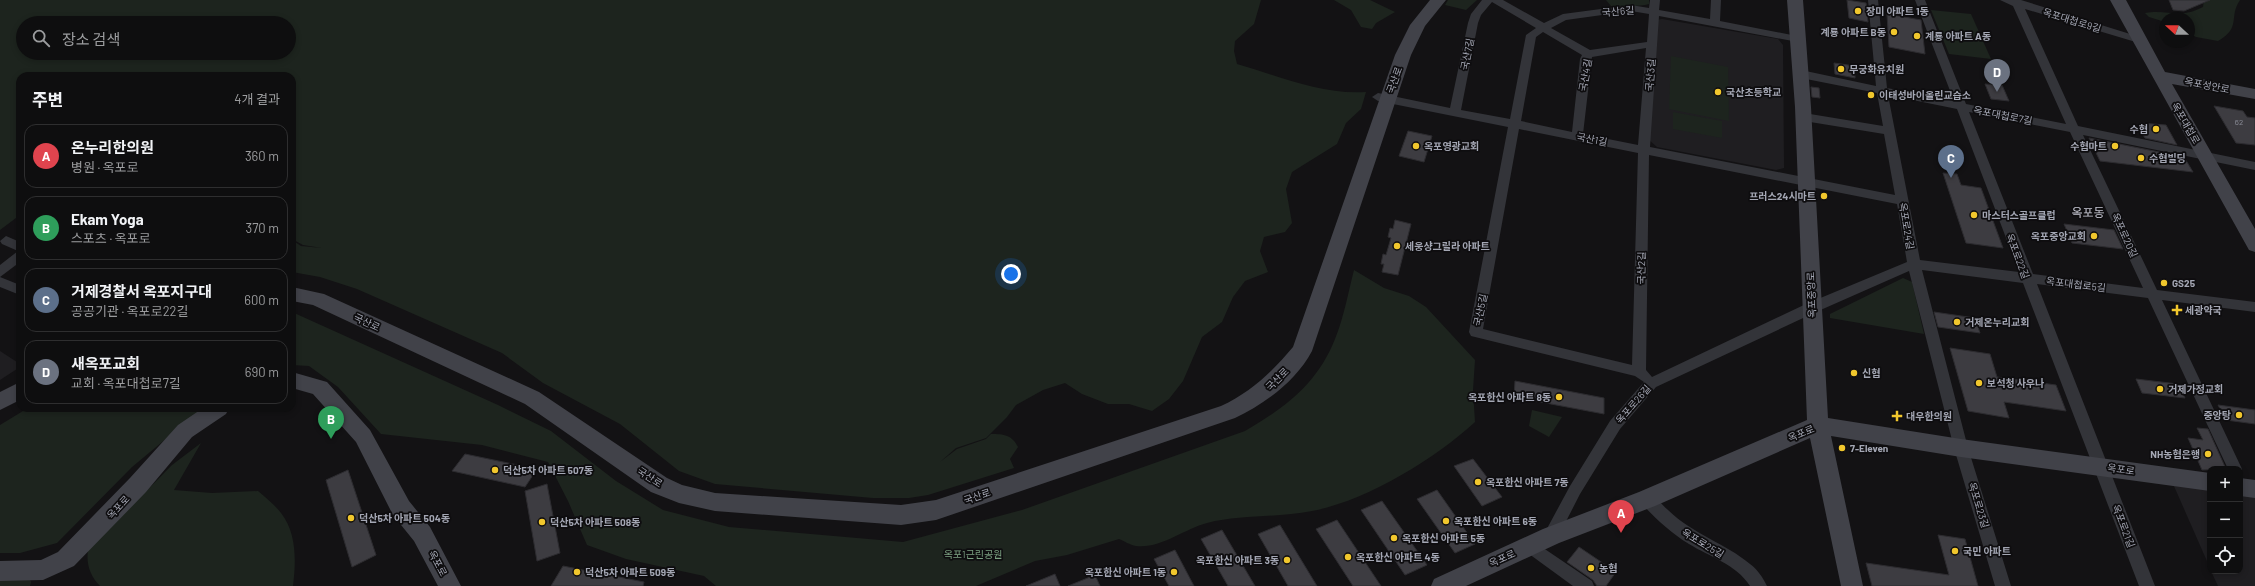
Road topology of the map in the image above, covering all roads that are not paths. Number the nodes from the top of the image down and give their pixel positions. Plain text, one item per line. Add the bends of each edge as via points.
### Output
1 (1429, 0) edge
2 (1438, 0) edge
3 (1488, 0) edge
4 (1496, 0) edge
5 (1655, 0) edge
6 (1716, 0) edge
7 (1795, 0) edge
8 (1873, 0) edge
9 (1920, 0) edge
10 (2005, 0) edge
11 (2118, 0) edge
12 (2017, 2) edge
13 (1654, 12) junction
14 (1715, 23) junction
15 (1542, 28) junction
16 (1798, 39) junction
17 (2139, 40) junction
18 (1652, 44) junction
19 (1588, 54) junction
20 (1801, 74) junction
21 (2159, 76) junction
22 (1882, 91) junction
23 (2255, 94) edge
24 (1383, 98) junction
25 (1961, 107) junction
26 (1455, 112) junction
27 (1804, 117) junction
28 (1515, 124) junction
29 (2076, 129) junction
30 (1889, 131) junction
31 (1576, 136) junction
32 (1644, 149) junction
33 (2204, 155) junction
34 (2255, 166) edge
35 (1806, 181) junction
36 (1902, 201) junction
37 (6, 241) dead end
38 (16, 245) edge
39 (2255, 245) edge
40 (16, 258) edge
41 (1914, 264) junction
42 (0, 272) edge
43 (2027, 278) junction
44 (0, 282) edge
45 (296, 287) edge
46 (16, 288) edge
47 (2153, 294) junction
48 (296, 295) edge
49 (2255, 307) edge
50 (1811, 308) junction
51 (1639, 372) junction
52 (296, 381) edge
53 (1650, 383) junction
54 (16, 392) edge
55 (16, 398) edge
56 (0, 402) edge
57 (0, 408) edge
58 (213, 412) edge
59 (1818, 425) junction
60 (1961, 448) junction
61 (2101, 466) junction
62 (2235, 466) edge
63 (2207, 482) edge
64 (1647, 499) junction
65 (1551, 536) junction
66 (1530, 546) junction
67 (0, 571) edge
68 (450, 586) edge
69 (1442, 586) edge
70 (1586, 586) edge
71 (1759, 586) edge
72 (1852, 586) edge
73 (2003, 586) edge
74 (2148, 586) edge

1 - 24 street, 국산로 via 1409,28
2 - 24 street, 국산로 via 1418,25
3 - 26 street, 국산7길 via 1476,14 1473,23
4 - 15 street
5 - 13 street, 국산3길
6 - 14 street
7 - 16 street, 옥포중앙로
8 - 22 street, 옥포로24길
9 - 25 street, 옥포로22길
10 - 12 street, 옥포대첩로9길
11 - 17 street, 옥포대첩로
12 - 17 street, 옥포대첩로9길
12 - 29 street, 옥포로20길 via 2056,91
13 - 14 street, 국산6길
13 - 15 street, 국산6길 via 1631,8 1563,17
13 - 18 street, 국산3길
14 - 16 street, 국산6길
15 - 19 street
15 - 28 street, 국산6길 via 1531,35
16 - 20 street, 옥포중앙로
17 - 21 street, 옥포대첩로
18 - 19 street, 국산4길
18 - 32 street, 국산3길
19 - 31 street, 국산4길 via 1585,59
20 - 22 street, 옥포대첩로7길
20 - 27 street, 옥포중앙로
21 - 23 street, 옥포성안로
21 - 33 street, 옥포대첩로
22 - 25 street, 옥포대첩로7길
22 - 30 street, 옥포로24길
24 - 26 street, 국산1길
24 - 45 street, 국산로 via 1295,346 1277,371 1257,388 1228,403 936,503 903,508 726,495 689,488 586,423 544,391 323,294
24 - 48 street, 국산로 via 1302,351 1282,376 1261,395 1228,412 936,510 901,515 715,502 679,494 659,484 532,398 317,299
25 - 29 street, 옥포대첩로7길
25 - 43 street, 옥포로22길
26 - 28 street, 국산1길
27 - 30 street
27 - 35 street, 옥포중앙로
28 - 31 street, 국산1길
28 - 51 street, 국산5길 via 1476,332
29 - 33 street, 옥포대첩로7길
29 - 47 street, 옥포로20길
30 - 36 street, 옥포로24길
31 - 32 street, 국산1길
32 - 35 street, 국산1길
32 - 51 street, 국산2길
33 - 34 street, 옥포대첩로7길
33 - 39 street, 옥포대첩로
35 - 36 street, 국산1길
35 - 50 street, 옥포중앙로
36 - 41 street, 옥포로24길
37 - 38 street
40 - 42 street
41 - 43 street, 옥포대첩로5길
41 - 50 street
41 - 60 street, 옥포로24길
43 - 47 street, 옥포대첩로5길
43 - 61 street, 옥포로22길
44 - 46 street
47 - 49 street, 옥포대첩로5길
47 - 62 street, 옥포로20길
50 - 53 street, 옥포로26길
50 - 59 street, 옥포중앙로
51 - 53 street
52 - 68 street, 옥포로 via 320,388 363,436 401,508 422,534
53 - 65 street, 옥포로26길 via 1615,424
54 - 56 street
55 - 57 street
58 - 67 street, 옥포로 via 185,431 128,496 66,559 44,570
59 - 60 street, 옥포로
59 - 64 street, 옥포로
59 - 72 street, 옥포중앙로
60 - 61 street, 옥포로
60 - 73 street, 옥포로23길
61 - 63 street, 옥포로
61 - 74 street, 옥포로21길
64 - 65 street, 옥포로
64 - 71 street, 옥포로25길 via 1663,517 1694,540 1746,569
65 - 66 street, 옥포로
66 - 69 street, 옥포로
66 - 70 street

